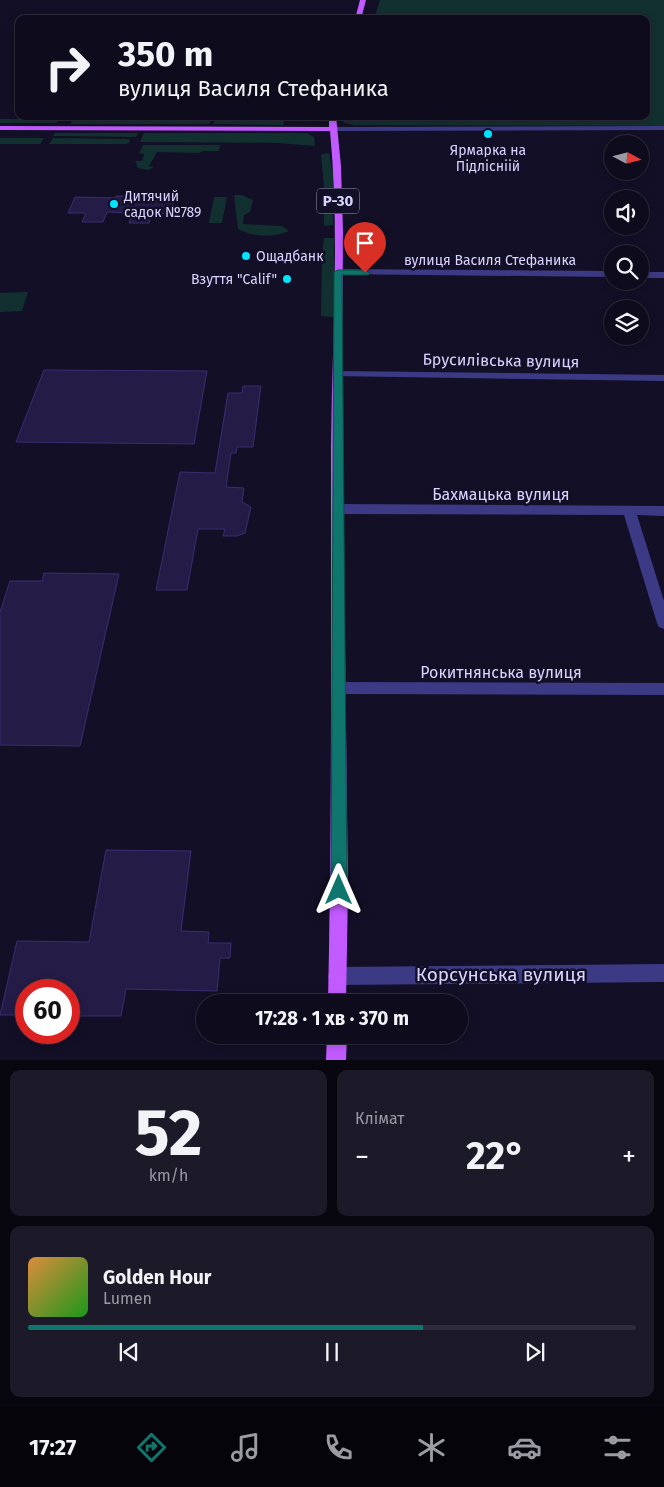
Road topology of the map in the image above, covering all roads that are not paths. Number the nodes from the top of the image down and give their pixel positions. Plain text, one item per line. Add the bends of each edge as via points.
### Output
1 (364, 0) edge
2 (359, 15) edge
3 (332, 120) edge
4 (0, 128) edge
5 (664, 128) edge
6 (333, 129) junction
7 (338, 272) junction
8 (604, 274) edge
9 (649, 275) edge
10 (664, 275) edge
11 (338, 374) junction
12 (664, 378) edge
13 (338, 509) junction
14 (629, 511) junction
15 (664, 511) edge
16 (664, 623) edge
17 (338, 688) junction
18 (664, 689) edge
19 (664, 973) edge
20 (337, 976) junction
21 (337, 994) edge
22 (337, 1044) edge
23 (336, 1060) edge

1 - 2 main road
3 - 6 main road, Р-30
4 - 6 main road
5 - 6 street
6 - 7 main road, Р-30 via 337,166
7 - 8 street, вулиця Василя Стефаника
7 - 11 main road, Р-30
9 - 10 street
11 - 12 street, Брусилівська вулиця
11 - 13 main road, Р-30
13 - 14 street, Бахмацька вулиця
13 - 17 main road, Р-30
14 - 15 street, Бахмацька вулиця
14 - 16 street
17 - 18 street, Рокитнянська вулиця
17 - 20 main road, Р-30
19 - 20 street, Корсунська вулиця
20 - 21 main road, Р-30
22 - 23 main road

